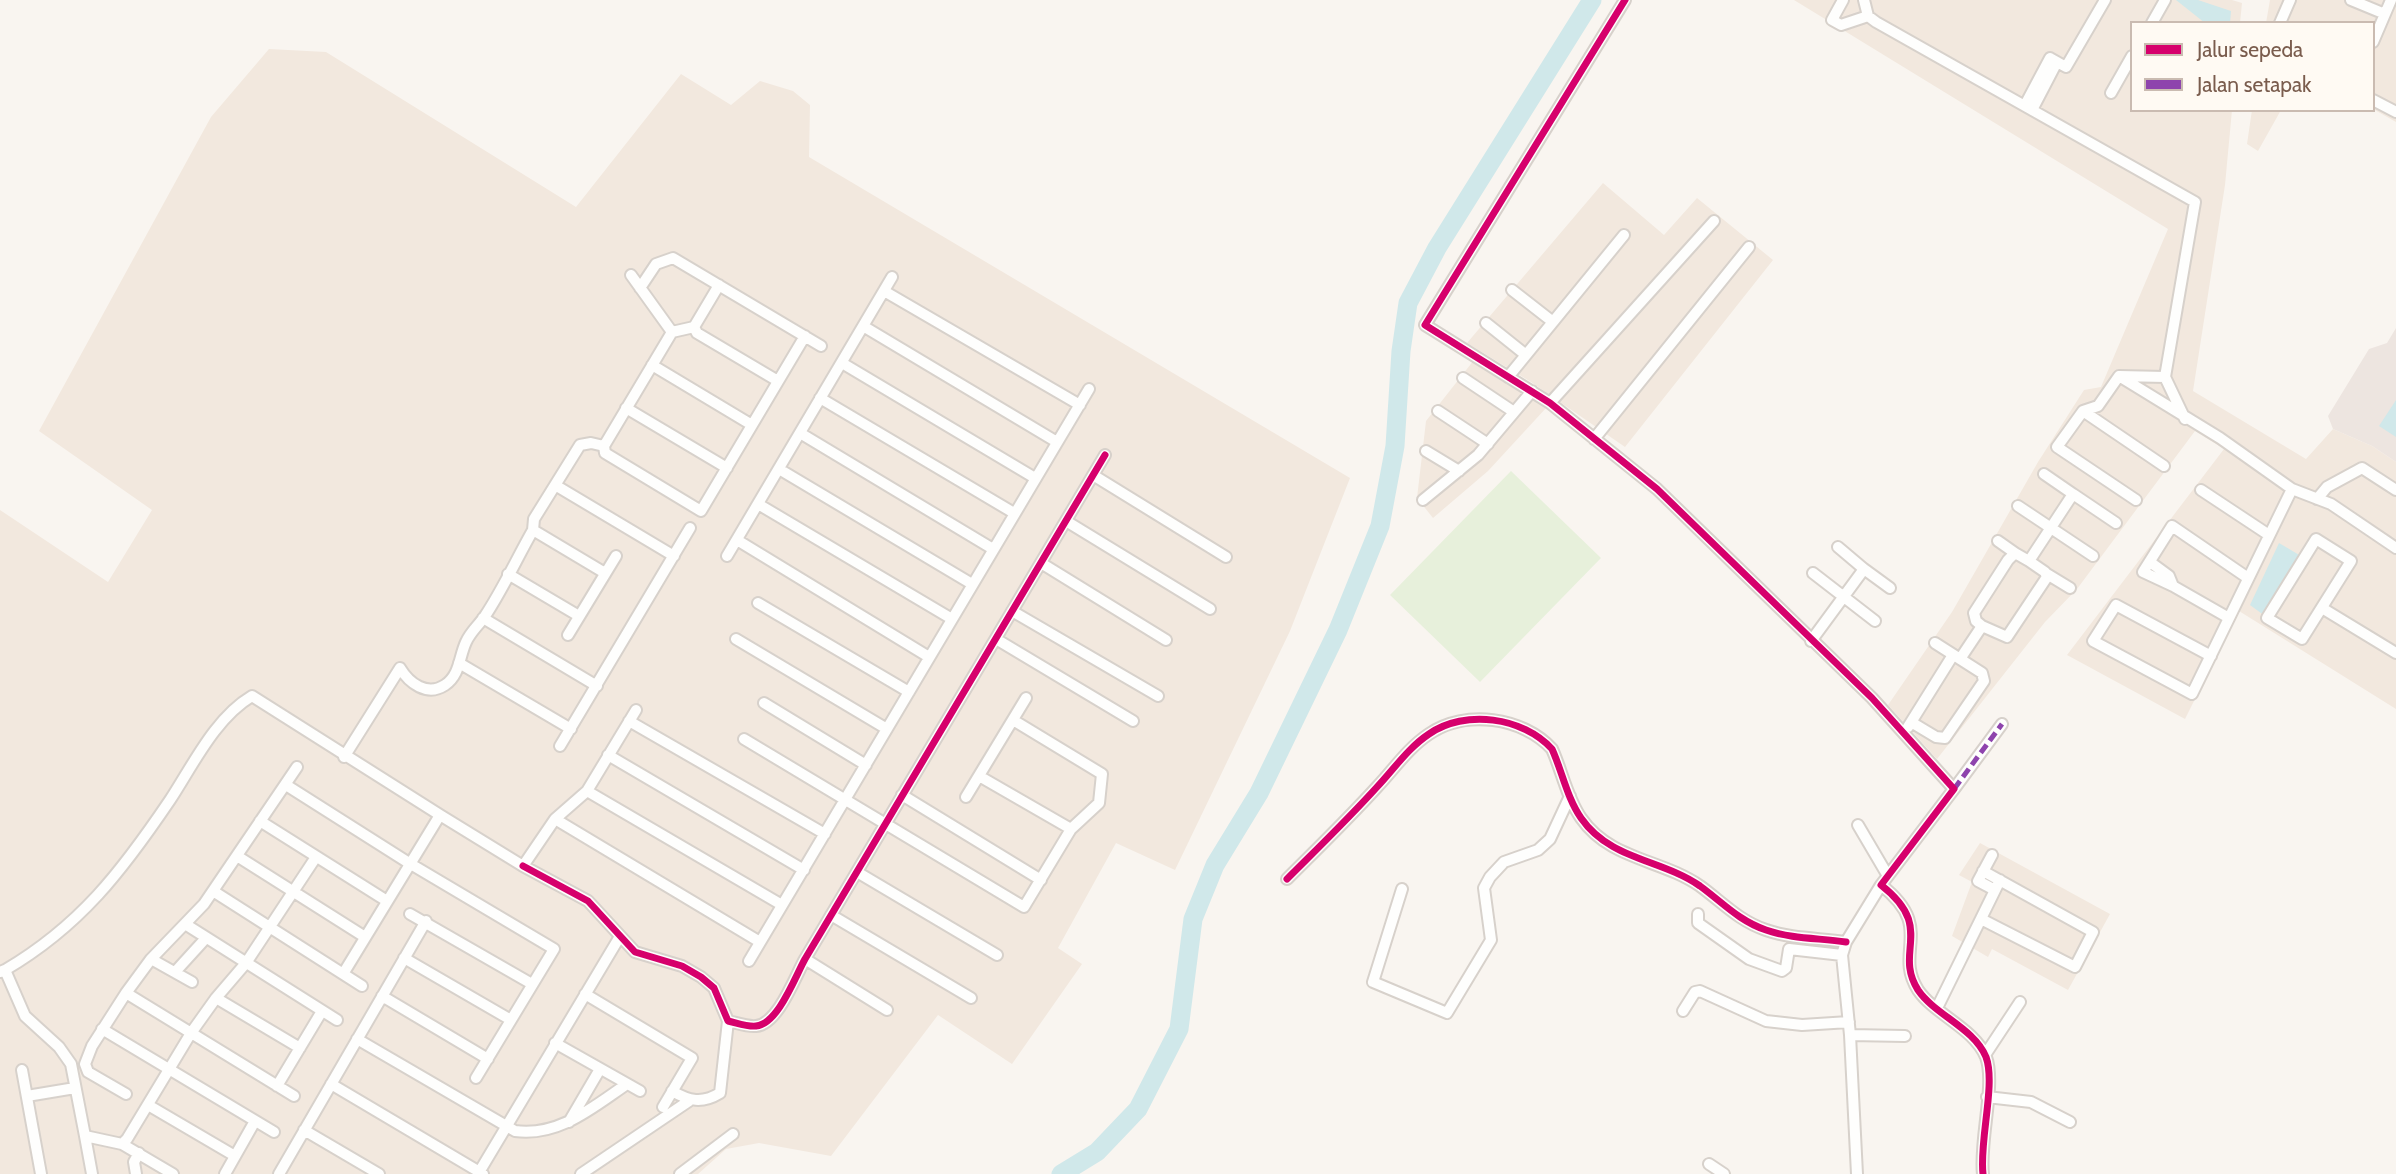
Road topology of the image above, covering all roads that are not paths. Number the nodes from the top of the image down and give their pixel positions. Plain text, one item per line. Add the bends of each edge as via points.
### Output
1 (1625, 0) edge
2 (1843, 0) edge
3 (1864, 0) edge
4 (2105, 0) edge
5 (2165, 0) edge
6 (2290, 0) edge
7 (2351, 0) edge
8 (2390, 0) edge
9 (2385, 14) junction
10 (1868, 16) junction
11 (2152, 21) edge
12 (2281, 21) edge
13 (2375, 36) edge
14 (2130, 59) edge
15 (2110, 93) dead end
16 (2375, 101) edge
17 (2028, 108) junction
18 (2396, 112) edge
19 (1714, 221) dead end
20 (1624, 235) dead end
21 (1749, 247) dead end
22 (631, 275) dead end
23 (892, 277) dead end
24 (719, 285) junction
25 (640, 288) junction
26 (1512, 290) dead end
27 (884, 291) junction
28 (1553, 322) junction
29 (1486, 323) dead end
30 (863, 326) junction
31 (694, 327) junction
32 (672, 332) junction
33 (805, 337) junction
34 (821, 346) dead end
35 (1526, 355) junction
36 (842, 363) junction
37 (652, 365) junction
38 (2119, 376) junction
39 (1508, 377) junction
40 (2165, 377) junction
41 (1463, 378) dead end
42 (778, 382) junction
43 (1089, 389) dead end
44 (1532, 391) junction
45 (820, 398) junction
46 (1550, 403) junction
47 (1080, 405) junction
48 (626, 408) junction
49 (1438, 411) dead end
50 (2083, 411) junction
51 (1514, 412) junction
52 (2185, 419) junction
53 (752, 425) junction
54 (800, 433) junction
55 (1594, 439) junction
56 (1057, 442) junction
57 (1488, 444) junction
58 (604, 446) junction
59 (1426, 451) dead end
60 (1105, 455) dead end
61 (2164, 466) dead end
62 (727, 468) junction
63 (779, 468) junction
64 (1459, 471) junction
65 (2044, 474) dead end
66 (1093, 475) junction
67 (1035, 478) junction
68 (555, 485) junction
69 (2292, 489) junction
70 (2201, 490) dead end
71 (2396, 490) edge
72 (2073, 494) junction
73 (2317, 499) junction
74 (1423, 500) dead end
75 (2136, 500) dead end
76 (758, 504) junction
77 (2018, 506) dead end
78 (1014, 513) junction
79 (1066, 521) junction
80 (2116, 523) dead end
81 (690, 528) dead end
82 (2052, 528) junction
83 (533, 530) junction
84 (2269, 536) junction
85 (737, 540) junction
86 (1998, 541) dead end
87 (1838, 547) dead end
88 (2396, 548) edge
89 (993, 549) junction
90 (2015, 553) junction
91 (615, 556) dead end
92 (674, 556) junction
93 (727, 556) dead end
94 (2093, 556) dead end
95 (1226, 557) dead end
96 (2029, 561) junction
97 (1041, 563) junction
98 (1864, 569) junction
99 (605, 573) junction
100 (1813, 573) dead end
101 (508, 574) junction
102 (2047, 574) junction
103 (2248, 578) junction
104 (972, 584) junction
105 (1890, 588) dead end
106 (2070, 588) dead end
107 (1842, 598) junction
108 (758, 603) dead end
109 (2322, 608) junction
110 (1210, 609) dead end
111 (1012, 611) junction
112 (579, 616) junction
113 (483, 618) junction
114 (2229, 618) junction
115 (951, 619) junction
116 (1875, 621) dead end
117 (1982, 626) junction
118 (568, 635) dead end
119 (736, 639) dead end
120 (996, 639) junction
121 (1166, 640) dead end
122 (1811, 641) junction
123 (1935, 643) dead end
124 (2396, 653) edge
125 (2211, 656) junction
126 (929, 657) junction
127 (1956, 657) junction
128 (459, 663) junction
129 (597, 686) junction
130 (909, 692) junction
131 (1158, 696) dead end
132 (1026, 698) dead end
133 (764, 703) dead end
134 (636, 710) dead end
135 (1013, 720) junction
136 (629, 721) junction
137 (1133, 721) dead end
138 (1911, 722) junction
139 (2002, 724) dead end
140 (570, 729) junction
141 (887, 729) junction
142 (1904, 734) junction
143 (744, 739) dead end
144 (560, 746) dead end
145 (608, 755) junction
146 (344, 757) junction
147 (866, 765) junction
148 (297, 767) dead end
149 (979, 776) junction
150 (286, 785) junction
151 (1954, 789) junction
152 (587, 791) junction
153 (902, 795) junction
154 (1570, 796) junction
155 (966, 797) dead end
156 (845, 800) junction
157 (440, 815) junction
158 (555, 819) junction
159 (261, 821) junction
160 (885, 824) junction
161 (1858, 825) dead end
162 (1070, 829) junction
163 (825, 834) junction
164 (1992, 855) dead end
165 (237, 856) junction
166 (316, 857) junction
167 (409, 863) junction
168 (523, 866) junction
169 (803, 870) junction
170 (857, 872) junction
171 (1287, 879) dead end
172 (1041, 880) junction
173 (1884, 881) junction
174 (1997, 885) junction
175 (1402, 889) dead end
176 (213, 891) junction
177 (293, 891) junction
178 (387, 901) junction
179 (782, 905) junction
180 (410, 914) dead end
181 (1698, 914) dead end
182 (831, 915) junction
183 (1981, 919) junction
184 (426, 921) junction
185 (185, 925) junction
186 (271, 928) junction
187 (206, 937) junction
188 (365, 937) junction
189 (619, 937) junction
190 (760, 942) junction
191 (1846, 942) junction
192 (996, 955) dead end
193 (1842, 955) junction
194 (404, 958) junction
195 (805, 958) junction
196 (151, 959) junction
197 (750, 961) dead end
198 (246, 963) junction
199 (3, 971) edge
200 (175, 972) junction
201 (343, 974) junction
202 (192, 982) dead end
203 (532, 984) junction
204 (362, 986) dead end
205 (125, 993) junction
206 (585, 994) junction
207 (382, 996) junction
208 (216, 998) junction
209 (971, 998) dead end
210 (2020, 1002) dead end
211 (1937, 1008) junction
212 (887, 1010) dead end
213 (322, 1011) junction
214 (1683, 1011) dead end
215 (337, 1020) dead end
216 (511, 1020) junction
217 (728, 1021) junction
218 (1849, 1022) junction
219 (102, 1029) junction
220 (191, 1033) junction
221 (1850, 1035) junction
222 (1905, 1036) dead end
223 (357, 1039) junction
224 (555, 1043) junction
225 (300, 1048) junction
226 (1985, 1055) junction
227 (488, 1059) junction
228 (600, 1069) junction
229 (23, 1070) dead end
230 (170, 1070) junction
231 (476, 1078) dead end
232 (331, 1084) junction
233 (627, 1084) junction
234 (277, 1086) junction
235 (75, 1088) junction
236 (640, 1091) dead end
237 (672, 1091) junction
238 (126, 1094) dead end
239 (27, 1096) junction
240 (294, 1096) dead end
241 (1986, 1097) junction
242 (689, 1101) junction
243 (148, 1105) junction
244 (663, 1107) dead end
245 (255, 1121) junction
246 (2070, 1122) dead end
247 (567, 1125) junction
248 (506, 1128) junction
249 (304, 1130) junction
250 (274, 1132) dead end
251 (733, 1134) dead end
252 (85, 1136) junction
253 (122, 1144) junction
254 (139, 1153) junction
255 (235, 1156) junction
256 (1709, 1164) dead end
257 (596, 1171) edge
258 (480, 1173) edge
259 (41, 1174) edge
260 (92, 1174) edge
261 (136, 1174) edge
262 (173, 1174) edge
263 (225, 1174) edge
264 (279, 1174) edge
265 (379, 1174) edge
266 (581, 1174) edge
267 (680, 1174) edge
268 (1724, 1174) edge
269 (1857, 1174) edge
270 (1983, 1174) edge

1 - 39 street via 1425,322 1427,328
2 - 10 street via 1832,20 1841,24
3 - 10 street
4 - 17 street via 2066,67 2057,62
5 - 11 street
6 - 12 street
7 - 9 street
8 - 9 street
9 - 13 street
10 - 17 street
14 - 15 street
16 - 18 street
17 - 40 street via 2195,202
19 - 46 street
20 - 28 street
21 - 55 street
22 - 25 street
23 - 27 street
24 - 25 street via 673,258 656,264
24 - 31 street
24 - 33 street
25 - 32 street
26 - 28 street
27 - 30 street
27 - 47 street
28 - 35 street
29 - 35 street
30 - 36 street
30 - 56 street
31 - 32 street
31 - 42 street
32 - 37 street
33 - 34 street
33 - 42 street
35 - 39 street
36 - 45 street
36 - 67 street
37 - 48 street
37 - 53 street
38 - 40 street
38 - 50 street via 2098,406
38 - 52 street
39 - 44 street
40 - 52 street
41 - 51 street
42 - 53 street
43 - 47 street
44 - 46 street
44 - 51 street
45 - 54 street
45 - 78 street
46 - 55 street
47 - 56 street
48 - 58 street
48 - 62 street
49 - 57 street
50 - 61 street
50 - 75 street via 2057,447
51 - 57 street
52 - 69 street
53 - 62 street
54 - 63 street
54 - 89 street
55 - 122 street via 1657,489
56 - 67 street
57 - 64 street
58 - 62 street via 605,453 701,511
58 - 68 street via 580,445
59 - 64 street
60 - 66 street
63 - 76 street
63 - 104 street
64 - 74 street
65 - 72 street
66 - 79 street
66 - 95 street
67 - 78 street
68 - 83 street via 534,519
68 - 92 street
69 - 73 street
69 - 84 street
70 - 84 street
71 - 73 street via 2362,468 2327,487
72 - 80 street
72 - 82 street
73 - 88 street
76 - 85 street
76 - 115 street
77 - 82 street
78 - 89 street
79 - 97 street
79 - 110 street
81 - 92 street
82 - 94 street
82 - 96 street
83 - 99 street
83 - 101 street
84 - 103 street
85 - 93 street
85 - 126 street
86 - 90 street
87 - 98 street
89 - 104 street
90 - 96 street
90 - 117 street via 1974,614
91 - 99 street
92 - 129 street
96 - 102 street
97 - 111 street
97 - 121 street
98 - 105 street
98 - 107 street
99 - 112 street
100 - 107 street
101 - 112 street
101 - 113 street
102 - 106 street
102 - 117 street via 2007,637
103 - 114 street
103 - 114 street via 2172,526 2150,562 2169,576 2173,586
104 - 115 street
107 - 116 street
107 - 122 street
108 - 130 street
109 - 109 street via 2351,561 2316,539 2267,618 2302,639
109 - 124 street
111 - 120 street
111 - 131 street
112 - 118 street
113 - 128 street via 470,634
113 - 129 street
114 - 125 street
115 - 126 street
117 - 127 street
119 - 141 street
120 - 137 street
120 - 153 street
122 - 142 street
123 - 127 street
125 - 125 street via 2116,605 2093,641 2192,694
126 - 130 street
127 - 138 street
127 - 138 street via 1982,673 1984,681 1945,738
128 - 140 street
128 - 146 street via 456,675 431,690 407,680 400,668
129 - 140 street
130 - 141 street
132 - 135 street
133 - 147 street
134 - 136 street
135 - 149 street
135 - 162 street via 1102,774 1100,803
136 - 145 street
136 - 163 street
138 - 142 street
139 - 151 street
140 - 144 street
141 - 147 street
142 - 151 street
143 - 156 street
145 - 152 street
145 - 169 street
146 - 157 street
146 - 199 street via 252,696 237,705 114,879 44,948
147 - 156 street
148 - 150 street
149 - 155 street
149 - 162 street
150 - 159 street
150 - 167 street
151 - 173 street
152 - 158 street
152 - 179 street
153 - 160 street
153 - 172 street
154 - 171 street via 1553,750 1544,739 1495,719 1460,721 1430,733 1401,758
154 - 175 street via 1550,839 1538,850 1504,862 1483,888 1491,940 1447,1013 1373,982
154 - 191 street via 1581,818 1606,844 1699,886 1738,918 1793,937
156 - 160 street
156 - 163 street
157 - 167 street
157 - 168 street
158 - 168 street
158 - 190 street
159 - 165 street
159 - 166 street
160 - 170 street
160 - 172 street via 1024,907
161 - 173 street
162 - 172 street
163 - 169 street
164 - 174 street via 1978,881
165 - 176 street
165 - 177 street
166 - 177 street
166 - 178 street
167 - 178 street
167 - 203 street via 554,949
168 - 189 street via 588,901
169 - 179 street
170 - 182 street
170 - 192 street
173 - 191 street
173 - 211 street via 1911,923 1914,982
174 - 183 street
174 - 183 street via 2093,932 2075,967
176 - 185 street
176 - 186 street
177 - 186 street
177 - 188 street
178 - 188 street
179 - 190 street
180 - 184 street
181 - 193 street via 1698,923 1749,959 1782,971 1789,949
182 - 195 street
182 - 209 street
183 - 211 street
184 - 194 street
184 - 203 street
185 - 187 street
185 - 196 street
186 - 198 street
186 - 201 street
187 - 198 street
187 - 200 street
188 - 201 street
189 - 206 street
189 - 217 street via 635,952 682,966 701,977 714,988
190 - 197 street
191 - 193 street
193 - 218 street
194 - 207 street
194 - 216 street
195 - 212 street
195 - 217 street via 778,1013 768,1022 756,1026
196 - 200 street
196 - 205 street
198 - 208 street
198 - 213 street
199 - 235 street via 24,1016 71,1064
200 - 202 street
201 - 204 street
203 - 216 street
205 - 219 street
205 - 220 street
206 - 224 street
206 - 237 street via 692,1058
207 - 223 street
207 - 227 street
208 - 220 street
208 - 225 street
210 - 226 street
211 - 226 street
213 - 215 street
213 - 225 street
214 - 218 street via 1700,991 1766,1021 1802,1025
216 - 227 street
217 - 242 street via 720,1093
218 - 221 street
219 - 230 street
219 - 238 street via 85,1065 88,1072
220 - 230 street
220 - 234 street
221 - 222 street
221 - 269 street
223 - 232 street
223 - 248 street
224 - 228 street
224 - 248 street
225 - 234 street
226 - 241 street
227 - 231 street
228 - 233 street
228 - 247 street
229 - 239 street
230 - 243 street
230 - 245 street
232 - 249 street
232 - 258 street
233 - 236 street
233 - 247 street
234 - 240 street
235 - 239 street
235 - 252 street
237 - 242 street
237 - 244 street
239 - 259 street
241 - 246 street via 2031,1102
241 - 270 street via 1980,1155
242 - 257 street
243 - 253 street
243 - 255 street
245 - 250 street
245 - 255 street
247 - 248 street via 528,1132
248 - 258 street
249 - 264 street
249 - 265 street
251 - 267 street
252 - 253 street
252 - 260 street
253 - 254 street
254 - 261 street via 134,1162
254 - 262 street
255 - 263 street
256 - 268 street
257 - 266 street

